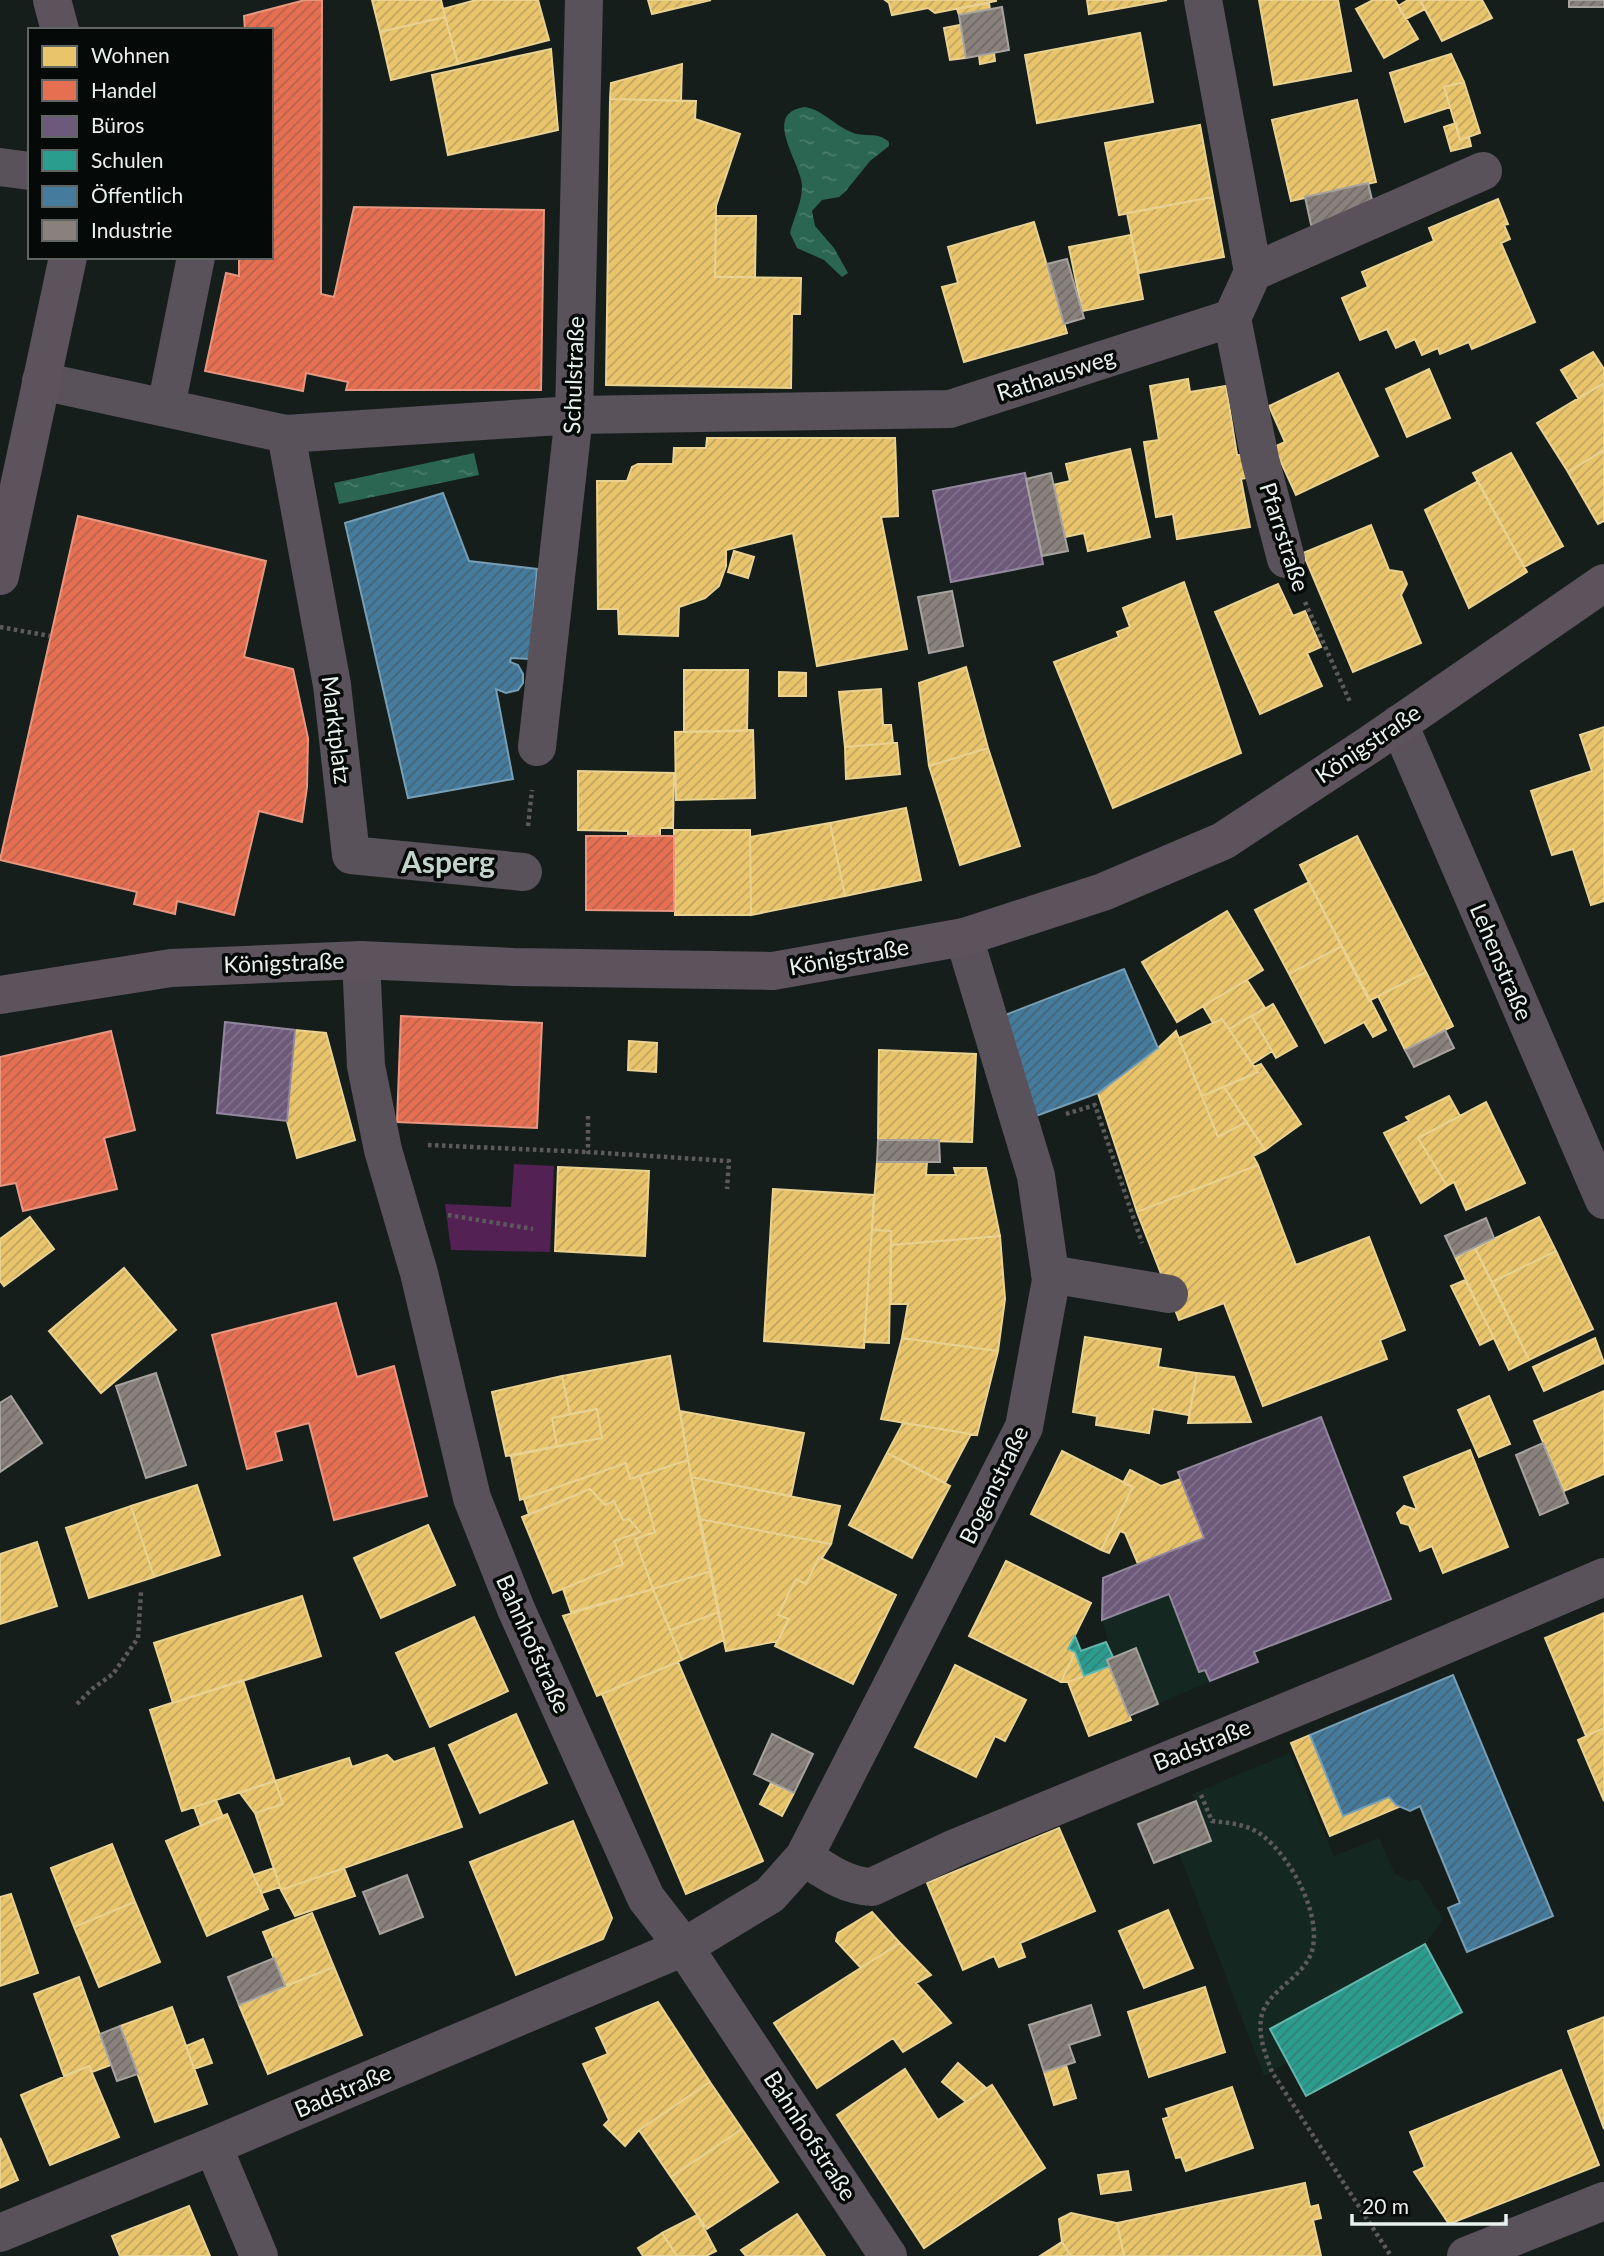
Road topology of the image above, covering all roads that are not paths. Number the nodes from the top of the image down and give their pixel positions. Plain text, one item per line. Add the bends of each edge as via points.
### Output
1 (52, 0) edge
2 (584, 0) edge
3 (1203, 0) edge
4 (59, 28) edge
5 (0, 167) edge
6 (28, 171) edge
7 (1483, 171) dead end
8 (68, 259) edge
9 (196, 259) edge
10 (1253, 272) junction
11 (1232, 318) junction
12 (41, 381) junction
13 (166, 407) junction
14 (574, 415) junction
15 (286, 434) junction
16 (1286, 559) road end
17 (0, 576) edge
18 (1604, 583) edge
19 (1384, 734) junction
20 (537, 747) dead end
21 (523, 872) dead end
22 (964, 937) junction
23 (361, 960) junction
24 (0, 995) edge
25 (1604, 1200) edge
26 (1050, 1274) junction
27 (1169, 1293) dead end
28 (1604, 1577) edge
29 (804, 1857) junction
30 (684, 1947) junction
31 (213, 2146) junction
32 (1604, 2202) edge
33 (0, 2233) edge
34 (259, 2256) edge
35 (888, 2256) edge
36 (1465, 2256) edge

1 - 4 main road
2 - 14 street, Schulstraße
3 - 10 street
5 - 6 street
7 - 10 street
8 - 12 main road
9 - 13 street
10 - 11 street
11 - 14 street, Rathausweg via 950,410
11 - 16 street, Pfarrstraße via 1259,459
12 - 13 street
12 - 17 main road
13 - 15 street
14 - 15 street
14 - 20 street, Schulstraße
15 - 21 street, Marktplatz via 332,685 351,855
18 - 19 main road, Königstraße
19 - 22 main road, Königstraße via 1223,841 1103,892
19 - 25 street, Lehenstraße
22 - 23 main road, Königstraße via 773,971
22 - 26 street, Bogenstraße via 1035,1176
23 - 24 main road, Königstraße via 171,968
23 - 30 street, Bahnhofstraße via 366,1066 383,1150 419,1273 471,1498 646,1898
26 - 27 street
26 - 29 street, Bogenstraße via 1024,1427
28 - 29 street, Badstraße via 955,1848 872,1887 838,1879
29 - 30 street, Bogenstraße via 770,1895
30 - 31 street, Badstraße
30 - 35 street, Bahnhofstraße
31 - 33 street, Badstraße
31 - 34 street
32 - 36 street

